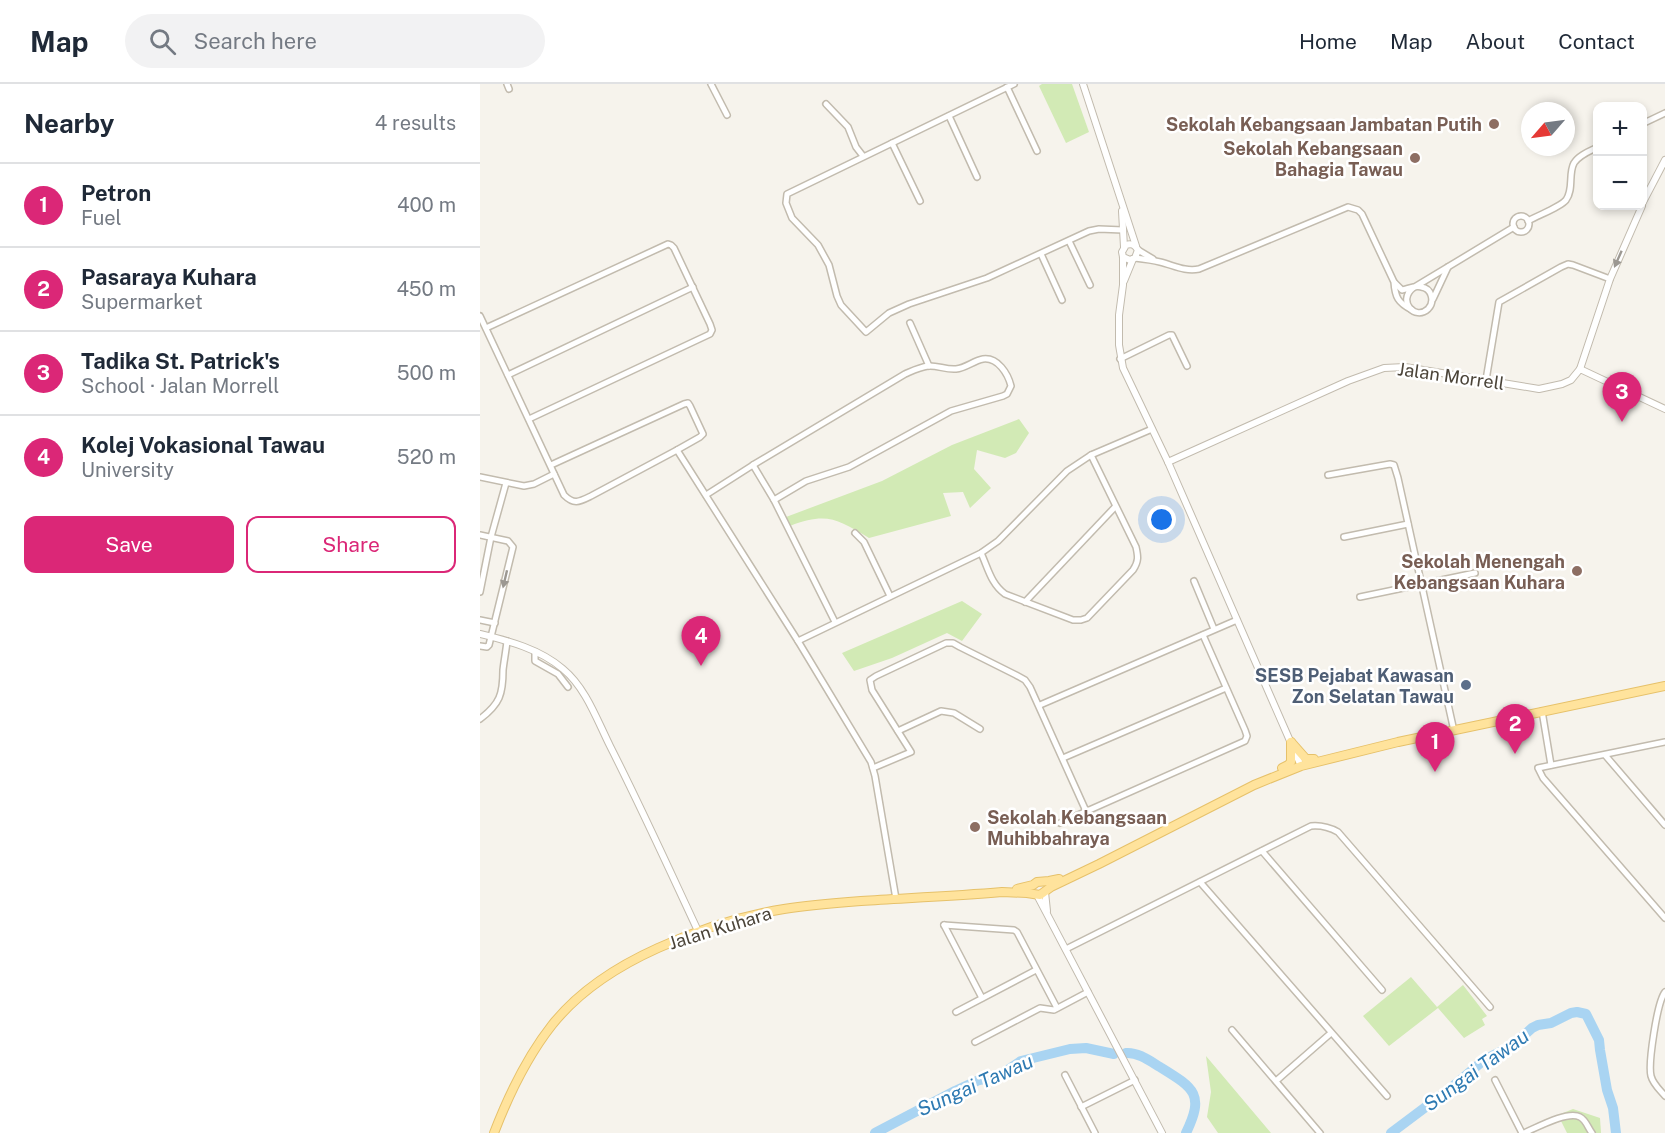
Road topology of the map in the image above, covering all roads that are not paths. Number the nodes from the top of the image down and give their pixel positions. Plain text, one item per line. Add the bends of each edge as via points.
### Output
1 (711, 84) edge
2 (1014, 84) edge
3 (1083, 84) edge
4 (1007, 87) junction
5 (826, 104) dead end
6 (1665, 113) edge
7 (727, 115) dead end
8 (949, 116) junction
9 (1647, 122) edge
10 (892, 143) junction
11 (1593, 150) edge
12 (1037, 151) dead end
13 (863, 156) junction
14 (1665, 160) edge
15 (977, 177) dead end
16 (1647, 195) edge
17 (1121, 198) junction
18 (920, 201) dead end
19 (1640, 210) edge
20 (1528, 221) junction
21 (1514, 227) junction
22 (1123, 230) junction
23 (1069, 241) junction
24 (1124, 247) junction
25 (1136, 254) junction
26 (1041, 255) junction
27 (1123, 257) junction
28 (1449, 265) junction
29 (1610, 279) junction
30 (1394, 282) junction
31 (1090, 285) dead end
32 (1123, 285) junction
33 (693, 287) junction
34 (1413, 288) junction
35 (1062, 300) dead end
36 (1432, 302) junction
37 (1412, 310) junction
38 (480, 316) edge
39 (910, 323) dead end
40 (486, 328) junction
41 (1120, 359) junction
42 (929, 366) junction
43 (1187, 366) dead end
44 (1580, 369) junction
45 (508, 375) junction
46 (1486, 380) junction
47 (1665, 409) edge
48 (529, 419) junction
49 (1152, 429) junction
50 (677, 450) junction
51 (1091, 455) junction
52 (1168, 462) junction
53 (551, 465) junction
54 (753, 465) junction
55 (555, 474) junction
56 (1328, 475) dead end
57 (480, 477) edge
58 (506, 483) junction
59 (706, 495) junction
60 (774, 500) junction
61 (1115, 507) junction
62 (1408, 524) junction
63 (855, 533) dead end
64 (480, 535) edge
65 (491, 537) junction
66 (1344, 537) dead end
67 (981, 553) junction
68 (1475, 573) dead end
69 (1194, 581) dead end
70 (1422, 584) junction
71 (480, 592) edge
72 (890, 596) junction
73 (1360, 597) dead end
74 (1025, 602) junction
75 (480, 620) edge
76 (1237, 620) junction
77 (835, 622) junction
78 (495, 623) junction
79 (1214, 629) junction
80 (480, 634) edge
81 (1203, 634) junction
82 (491, 637) junction
83 (507, 641) junction
84 (798, 641) junction
85 (480, 646) edge
86 (535, 652) junction
87 (1665, 686) edge
88 (568, 687) dead end
89 (1226, 688) junction
90 (1040, 705) junction
91 (1542, 711) junction
92 (480, 719) edge
93 (980, 729) dead end
94 (898, 731) junction
95 (1454, 731) junction
96 (1291, 742) junction
97 (1665, 742) edge
98 (1605, 755) junction
99 (1063, 758) junction
100 (1323, 759) junction
101 (1551, 765) junction
102 (1301, 766) junction
103 (873, 768) junction
104 (1254, 785) junction
105 (1086, 811) junction
106 (1060, 823) dead end
107 (1665, 825) edge
108 (1262, 851) junction
109 (1200, 882) junction
110 (1041, 891) junction
111 (1002, 892) junction
112 (896, 899) junction
113 (1665, 918) edge
114 (698, 931) junction
115 (1066, 949) junction
116 (1036, 970) junction
117 (1382, 990) dead end
118 (1088, 992) junction
119 (1665, 993) edge
120 (982, 998) junction
121 (1490, 1007) dead end
122 (1057, 1008) junction
123 (956, 1012) dead end
124 (1232, 1030) dead end
125 (1331, 1033) junction
126 (975, 1042) dead end
127 (1065, 1075) dead end
128 (1135, 1080) junction
129 (1495, 1080) dead end
130 (1276, 1082) junction
131 (1387, 1096) dead end
132 (1665, 1096) edge
133 (1081, 1107) junction
134 (494, 1133) edge
135 (1095, 1133) edge
136 (1162, 1133) edge
137 (1320, 1133) edge
138 (1523, 1133) edge
139 (1592, 1133) edge

1 - 7 street
2 - 4 street
3 - 17 street
4 - 8 street
4 - 12 street
5 - 13 street via 848,127
6 - 9 street
8 - 10 street
8 - 15 street
10 - 13 street
10 - 18 street
11 - 20 street via 1575,162 1567,199
13 - 26 street via 790,191 786,203 792,218 812,238 829,265 841,305 866,332 889,313 909,304
14 - 16 street
17 - 22 street
17 - 25 street
19 -> 29 street
20 - 21 street via 1517,217
20 - 21 street via 1524,232
21 - 28 street
22 - 23 street via 1089,231
22 - 24 street
23 - 26 street
23 - 31 street
24 - 25 street via 1130,244
24 - 27 street
25 - 27 street via 1127,260
25 - 30 street via 1185,270 1199,269 1347,207 1358,210 1365,220
25 - 32 street
26 - 35 street
27 - 32 street
28 - 34 street
28 - 36 street
29 - 44 street
29 - 46 street via 1568,264 1499,302
30 - 34 street via 1402,290
30 - 37 street via 1399,302
32 - 41 street via 1118,333
33 - 40 street via 674,248 668,244
33 - 45 street
33 - 48 street via 710,324 710,334
34 - 36 street via 1429,290
34 - 37 street via 1406,298
36 - 37 street via 1424,312
38 - 40 street
39 - 42 street
40 - 45 street
41 - 43 street via 1172,335
41 - 49 street
42 - 54 street via 905,374
42 - 60 street via 953,369 989,359 1004,369 1011,386 1003,396 951,411 849,466 806,482
44 - 46 street, Jalan Morrell via 1571,380 1548,388
44 - 47 street
45 - 48 street
46 - 52 street, Jalan Morrell via 1405,367 1384,368
48 - 53 street
49 - 51 street
49 - 52 street
50 - 53 street via 703,434 688,404
50 - 55 street via 575,502 564,495
50 - 59 street
51 - 61 street
51 - 67 street via 1066,471 1005,535
52 - 76 street
53 - 55 street
54 - 59 street
54 - 60 street
55 - 58 street via 528,486
56 - 62 street via 1394,465
57 - 58 street
58 - 65 street
59 - 84 street
60 - 77 street
61 - 74 street
61 - 74 street via 1136,547 1134,570 1081,620
62 - 66 street
62 - 70 street
63 - 72 street via 864,542
64 - 65 street
65 - 71 street
65 -> 78 street via 508,541 513,547
67 - 72 street
67 - 74 street via 1000,591
68 - 70 street
69 - 79 street
70 - 73 street
70 - 95 street
72 - 77 street
75 - 78 street
76 - 79 street
76 - 96 street
77 - 84 street
78 - 82 street
79 - 81 street
80 - 82 street
81 - 89 street
81 - 90 street
82 - 83 street
82 - 85 street via 489,645
83 - 86 street
83 - 92 street via 502,693
84 - 103 street
86 - 88 street via 535,661 558,674
86 - 114 street via 562,668 584,693
87 - 91 main road
89 - 99 street
89 - 105 street via 1245,730 1245,741
90 - 94 street via 1024,680 960,646 946,643 870,680 872,690
90 - 99 street
91 - 95 main road
91 - 101 street
93 - 94 street via 954,713 941,711
94 - 103 street via 911,752
95 - 100 main road
96 - 100 main road via 1306,759
96 - 102 street
96 - 104 main road via 1290,764 1258,779
97 - 98 street
98 - 101 street
98 - 107 street
99 - 105 street
100 - 102 main road
101 - 113 street via 1538,768 1543,778
102 - 104 main road
103 - 112 street
104 - 110 main road
105 - 106 street
108 - 109 street
108 - 117 street
108 - 121 street via 1311,826 1330,827 1338,832
109 - 115 street
109 - 125 street
110 - 111 main road
110 - 111 main road via 1032,890 1033,885
110 - 115 street via 1048,915
111 - 112 main road, Jalan Kuhara
112 - 114 main road, Jalan Kuhara via 783,909
114 - 134 main road, Jalan Kuhara via 619,968 575,1002 532,1053
115 - 118 street
116 - 120 street
116 - 120 street via 1014,930 944,925
116 - 122 street
118 - 122 street
118 - 128 street
119 - 132 street via 1656,1021 1650,1073
120 - 123 street
122 - 126 street via 1040,1008
124 - 130 street
125 - 130 street
125 - 131 street
127 - 133 street
128 - 133 street
128 - 136 street
129 - 138 street
130 - 137 street
133 - 135 street
138 - 139 street via 1575,1115 1583,1119

